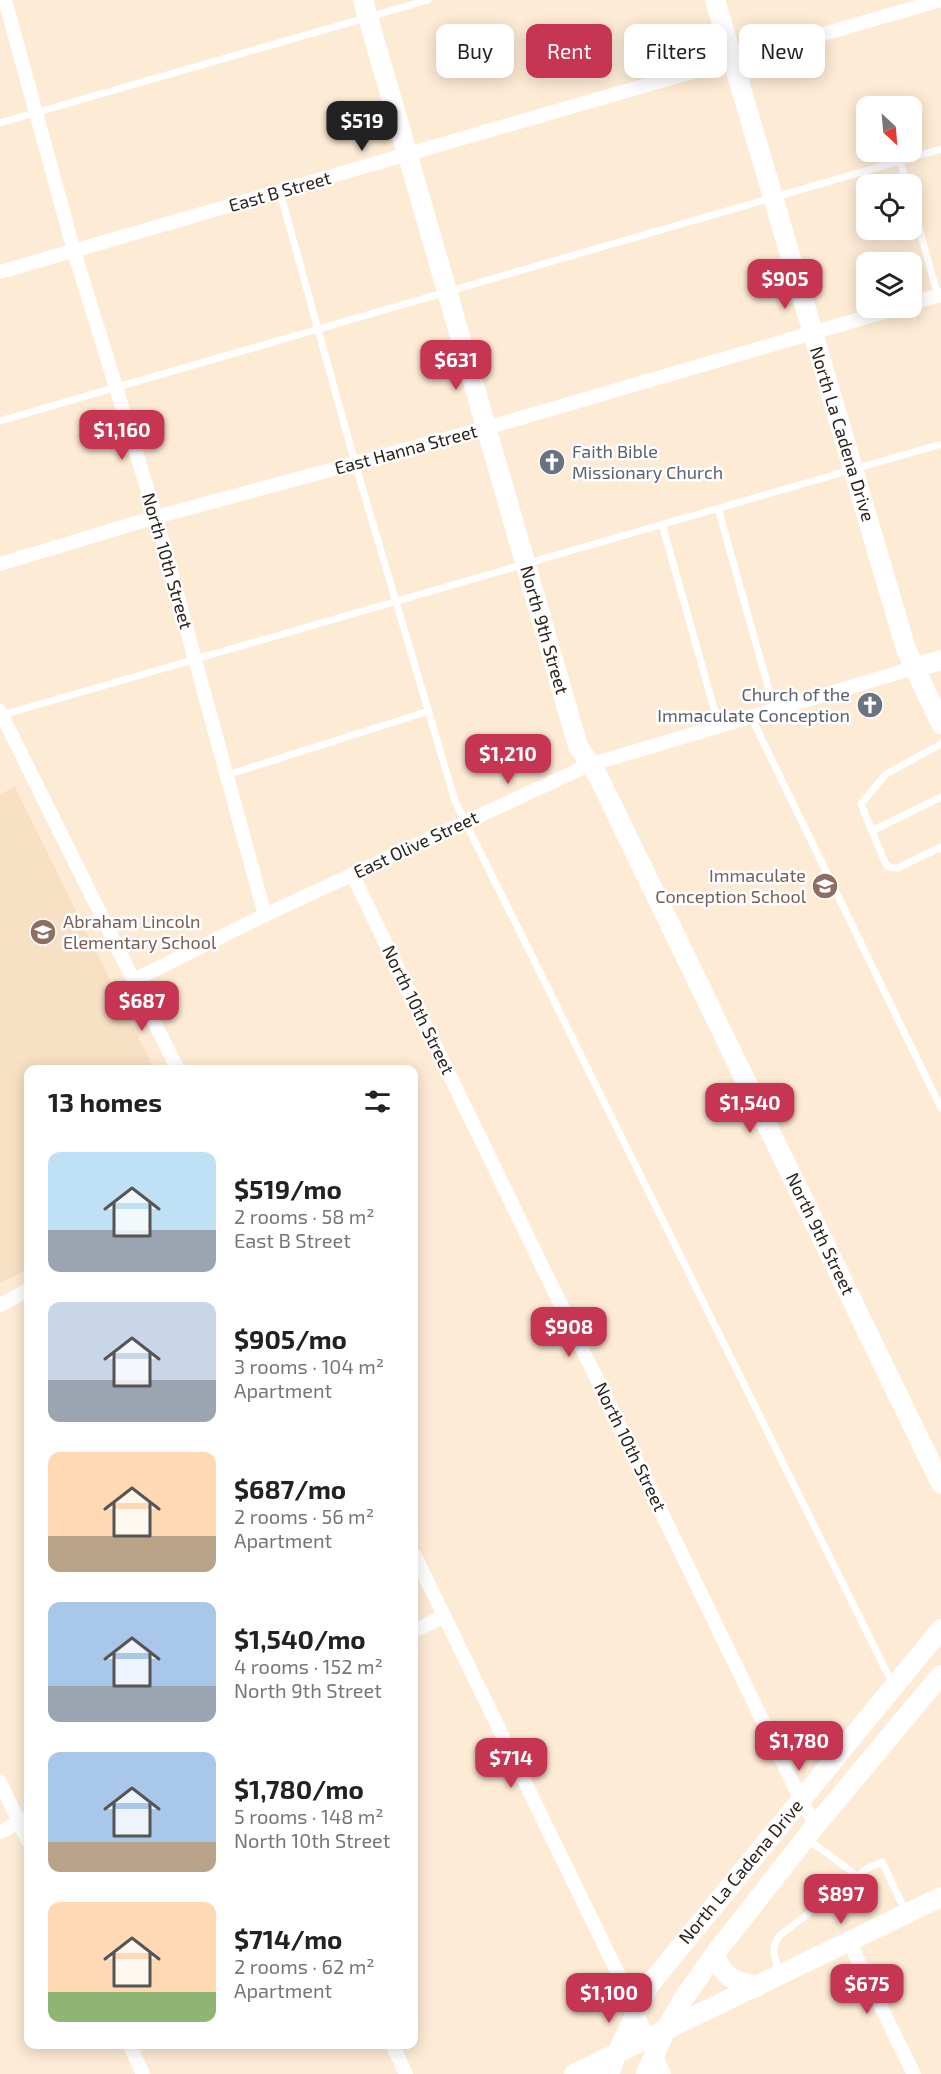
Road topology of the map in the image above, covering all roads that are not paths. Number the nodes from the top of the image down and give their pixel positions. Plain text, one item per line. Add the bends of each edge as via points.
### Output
1 (5, 0) edge
2 (428, 0) edge
3 (715, 0) edge
4 (941, 0) edge
5 (365, 9) edge
6 (732, 60) junction
7 (36, 112) junction
8 (0, 123) edge
9 (941, 149) edge
10 (408, 155) junction
11 (922, 155) edge
12 (897, 162) edge
13 (280, 192) junction
14 (772, 198) junction
15 (922, 236) edge
16 (74, 251) junction
17 (0, 272) edge
18 (447, 292) junction
19 (940, 296) edge
20 (922, 300) edge
21 (862, 318) edge
22 (318, 329) junction
23 (811, 332) junction
24 (116, 387) junction
25 (0, 421) edge
26 (486, 428) junction
27 (941, 444) edge
28 (355, 464) junction
29 (852, 470) junction
30 (718, 508) junction
31 (156, 517) junction
32 (662, 524) junction
33 (0, 564) edge
34 (525, 564) junction
35 (396, 601) junction
36 (195, 659) junction
37 (941, 660) edge
38 (914, 668) junction
39 (774, 708) junction
40 (429, 711) junction
41 (1, 713) edge
42 (751, 717) junction
43 (941, 724) edge
44 (719, 726) junction
45 (941, 744) edge
46 (589, 765) junction
47 (227, 775) junction
48 (941, 797) edge
49 (467, 821) junction
50 (872, 831) junction
51 (941, 847) edge
52 (352, 874) junction
53 (265, 915) junction
54 (134, 980) junction
55 (176, 1065) edge
56 (941, 1108) edge
57 (24, 1297) edge
58 (0, 1305) edge
59 (941, 1484) edge
60 (418, 1562) edge
61 (444, 1616) junction
62 (418, 1629) edge
63 (941, 1629) edge
64 (941, 1676) edge
65 (894, 1686) junction
66 (0, 1782) edge
67 (801, 1800) junction
68 (24, 1820) edge
69 (0, 1832) edge
70 (811, 1832) junction
71 (857, 1876) junction
72 (941, 1897) edge
73 (907, 1914) junction
74 (849, 1942) junction
75 (714, 1955) junction
76 (781, 1975) junction
77 (757, 1987) junction
78 (636, 2012) junction
79 (666, 2030) junction
80 (652, 2047) junction
81 (131, 2049) edge
82 (394, 2049) edge
83 (617, 2053) junction
84 (143, 2074) edge
85 (406, 2074) edge
86 (574, 2074) edge
87 (609, 2074) edge
88 (646, 2074) edge
89 (664, 2074) edge
90 (914, 2074) edge

1 - 7 street, North 10th Street
2 - 5 lane
3 - 6 street, North La Cadena Drive
4 - 6 street, East B Street
5 - 7 lane
5 - 10 street, North 9th Street
6 - 10 street, East B Street
6 - 14 street, North La Cadena Drive
7 - 8 lane
7 - 16 street, North 10th Street
9 - 11 lane
10 - 13 street, East B Street
10 - 18 street, North 9th Street
12 - 14 lane
13 - 16 street, East B Street
13 - 22 lane
14 - 18 lane
14 - 23 street, North La Cadena Drive
15 - 19 lane
16 - 17 street, East B Street
16 - 24 street, North 10th Street
18 - 22 lane
18 - 26 street, North 9th Street
19 - 20 street
21 - 23 street, East Hanna Street
22 - 24 lane
22 - 28 lane
23 - 26 street, East Hanna Street
23 - 29 street, North La Cadena Drive
24 - 25 lane
24 - 31 street, North 10th Street
26 - 28 street, East Hanna Street
26 - 34 street, North 9th Street
27 - 29 lane
28 - 31 street, East Hanna Street
28 - 35 lane
29 - 30 lane
29 - 38 street, North La Cadena Drive
30 - 32 lane
30 - 39 lane
31 - 33 street, East Hanna Street
31 - 36 street, North 10th Street
32 - 34 lane
32 - 44 lane
34 - 35 lane
34 - 46 street, North 9th Street via 578,746
35 - 36 lane
35 - 40 lane
36 - 41 lane
36 - 47 street, North 10th Street
37 - 38 street
38 - 39 street, East Olive Street
38 - 43 street, North La Cadena Drive
39 - 42 street, East Olive Street
40 - 47 lane
40 - 49 lane via 455,801
41 - 54 street
42 - 44 street, East Olive Street
42 - 56 lane
44 - 46 street, East Olive Street
45 - 50 lane via 886,774 862,801 861,808
46 - 49 street, East Olive Street
46 - 59 street, North 9th Street via 598,776
47 - 53 street, North 10th Street
48 - 50 lane
49 - 52 street, East Olive Street
49 - 65 lane
50 - 51 lane via 886,865 891,868
52 - 53 street, East Olive Street
52 - 67 street, North 10th Street
53 - 54 street, East Olive Street
54 - 55 street
57 - 58 street
60 - 61 street
61 - 62 street
61 - 78 street
63 - 65 street, North La Cadena Drive
64 - 70 street, North La Cadena Drive
65 - 67 street, North La Cadena Drive
66 - 68 street
67 - 70 street, North 10th Street
67 - 78 street, North La Cadena Drive via 657,1974
68 - 69 street
70 - 71 lane via 828,1853
70 - 75 street, North La Cadena Drive
71 - 73 lane via 882,1862
71 - 76 lane via 779,1936 773,1956
72 - 73 street
73 - 74 street
74 - 76 street
74 - 90 street
75 - 77 street via 731,1979
75 - 79 street, North La Cadena Drive
76 - 77 street
77 - 79 street
78 - 80 street
78 - 83 street, North La Cadena Drive
79 - 80 street, North La Cadena Drive
80 - 83 street
80 - 88 street, North La Cadena Drive
80 - 89 street
81 - 84 street
82 - 85 street
83 - 86 street
83 - 87 street, North La Cadena Drive

